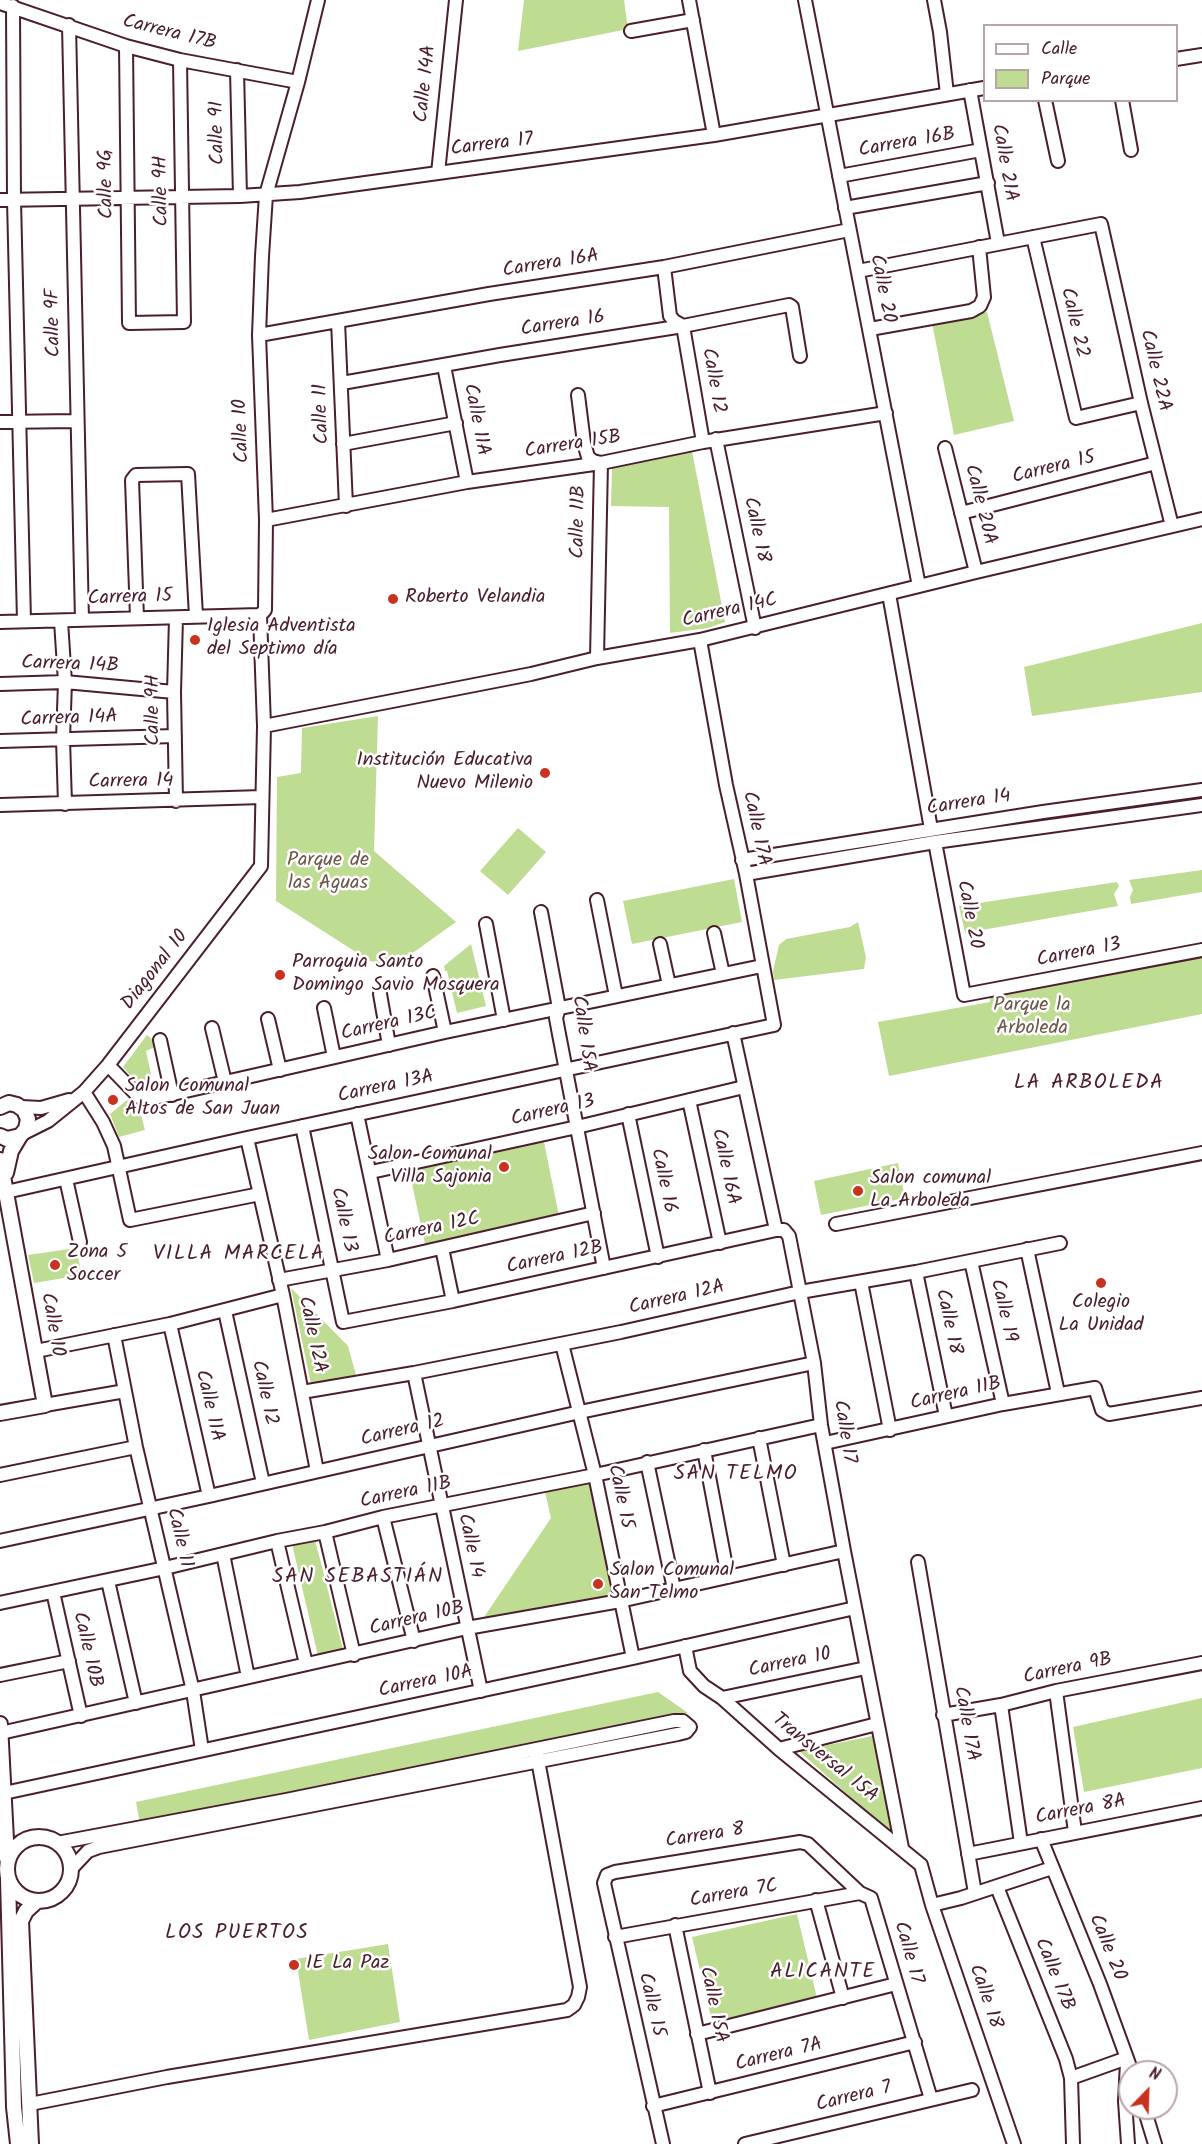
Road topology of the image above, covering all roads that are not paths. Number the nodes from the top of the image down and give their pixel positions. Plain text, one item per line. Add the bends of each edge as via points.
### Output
1 (318, 0) edge
2 (456, 0) edge
3 (689, 0) edge
4 (805, 0) edge
5 (934, 0) edge
6 (6, 5) edge
7 (693, 20) junction
8 (69, 25) junction
9 (631, 31) dead end
10 (126, 46) junction
11 (1202, 55) edge
12 (1178, 59) edge
13 (180, 60) junction
14 (237, 70) junction
15 (298, 82) junction
16 (983, 88) edge
17 (970, 90) junction
18 (947, 94) junction
19 (1045, 102) edge
20 (1122, 102) edge
21 (826, 116) junction
22 (714, 135) junction
23 (981, 150) junction
24 (1131, 150) dead end
25 (1058, 161) dead end
26 (438, 173) junction
27 (839, 176) junction
28 (988, 183) junction
29 (266, 195) junction
30 (240, 196) junction
31 (182, 197) junction
32 (127, 198) junction
33 (72, 199) junction
34 (0, 200) edge
35 (14, 200) junction
36 (845, 208) junction
37 (849, 230) junction
38 (1033, 237) junction
39 (998, 243) junction
40 (979, 247) junction
41 (663, 267) junction
42 (858, 271) junction
43 (338, 321) junction
44 (129, 323) joint
45 (683, 326) junction
46 (870, 329) junction
47 (259, 335) junction
48 (800, 356) dead end
49 (444, 366) junction
50 (342, 383) junction
51 (578, 395) dead end
52 (1141, 403) junction
53 (886, 413) junction
54 (76, 421) junction
55 (0, 422) edge
56 (19, 422) junction
57 (456, 423) junction
58 (716, 439) junction
59 (703, 442) junction
60 (343, 444) junction
61 (945, 448) dead end
62 (600, 463) junction
63 (1156, 464) junction
64 (467, 482) junction
65 (346, 506) junction
66 (961, 513) junction
67 (1202, 519) edge
68 (266, 520) junction
69 (1172, 526) junction
70 (976, 572) junction
71 (919, 586) junction
72 (889, 594) junction
73 (260, 615) junction
74 (196, 616) junction
75 (137, 618) junction
76 (176, 618) junction
77 (82, 620) junction
78 (24, 621) junction
79 (61, 621) junction
80 (0, 622) edge
81 (755, 628) junction
82 (700, 640) junction
83 (597, 658) junction
84 (65, 682) junction
85 (0, 684) edge
86 (174, 692) junction
87 (264, 726) junction
88 (175, 736) junction
89 (63, 740) junction
90 (0, 741) edge
91 (1202, 790) edge
92 (262, 797) junction
93 (176, 801) junction
94 (65, 804) junction
95 (0, 805) edge
96 (1202, 805) edge
97 (933, 836) junction
98 (742, 860) junction
99 (261, 866) joint
100 (746, 874) junction
101 (597, 900) dead end
102 (541, 912) dead end
103 (486, 924) dead end
104 (714, 933) dead end
105 (660, 944) dead end
106 (1202, 950) edge
107 (762, 966) junction
108 (723, 974) junction
109 (433, 976) dead end
110 (669, 985) junction
111 (380, 994) dead end
112 (964, 995) joint
113 (616, 996) junction
114 (324, 1008) dead end
115 (560, 1008) junction
116 (268, 1019) dead end
117 (504, 1020) junction
118 (774, 1025) joint
119 (212, 1029) dead end
120 (445, 1032) junction
121 (733, 1033) junction
122 (160, 1040) dead end
123 (389, 1045) junction
124 (334, 1057) junction
125 (108, 1065) junction
126 (566, 1069) junction
127 (280, 1070) junction
128 (225, 1082) junction
129 (744, 1087) junction
130 (81, 1094) junction
131 (172, 1095) junction
132 (689, 1100) junction
133 (0, 1107) edge
134 (21, 1107) junction
135 (357, 1114) junction
136 (628, 1114) junction
137 (302, 1126) junction
138 (577, 1127) junction
139 (22, 1135) junction
140 (0, 1136) edge
141 (247, 1138) junction
142 (1202, 1153) edge
143 (0, 1160) edge
144 (119, 1166) junction
145 (370, 1172) junction
146 (66, 1179) junction
147 (5, 1186) junction
148 (260, 1194) junction
149 (594, 1213) junction
150 (836, 1224) dead end
151 (776, 1230) junction
152 (80, 1242) dead end
153 (1060, 1243) dead end
154 (720, 1244) junction
155 (442, 1248) junction
156 (1027, 1249) junction
157 (658, 1257) junction
158 (388, 1260) junction
159 (971, 1261) junction
160 (604, 1268) junction
161 (332, 1270) junction
162 (916, 1272) junction
163 (279, 1280) junction
164 (861, 1282) junction
165 (800, 1292) junction
166 (283, 1295) junction
167 (453, 1301) junction
168 (225, 1311) junction
169 (343, 1322) joint
170 (170, 1323) junction
171 (114, 1335) junction
172 (562, 1344) junction
173 (36, 1351) junction
174 (814, 1363) junction
175 (414, 1373) junction
176 (125, 1391) junction
177 (302, 1392) junction
178 (1058, 1393) junction
179 (1202, 1398) edge
180 (1003, 1404) junction
181 (45, 1405) junction
182 (580, 1412) junction
183 (0, 1413) edge
184 (946, 1416) junction
185 (820, 1425) junction
186 (890, 1430) junction
187 (759, 1438) junction
188 (825, 1443) junction
189 (430, 1446) junction
190 (136, 1447) junction
191 (704, 1450) junction
192 (646, 1462) junction
193 (317, 1471) junction
194 (0, 1475) edge
195 (595, 1475) junction
196 (263, 1483) junction
197 (209, 1496) junction
198 (441, 1507) junction
199 (151, 1509) junction
200 (383, 1517) junction
201 (326, 1532) junction
202 (0, 1541) edge
203 (277, 1541) junction
204 (844, 1551) junction
205 (223, 1554) junction
206 (918, 1562) dead end
207 (784, 1564) junction
208 (165, 1568) junction
209 (728, 1577) junction
210 (108, 1581) junction
211 (674, 1589) junction
212 (53, 1592) junction
213 (620, 1601) junction
214 (0, 1604) edge
215 (855, 1608) junction
216 (467, 1628) junction
217 (414, 1641) junction
218 (685, 1646) junction
219 (354, 1655) junction
220 (633, 1658) junction
221 (69, 1661) junction
222 (1202, 1663) edge
223 (306, 1664) junction
224 (866, 1668) junction
225 (0, 1675) edge
226 (248, 1677) junction
227 (194, 1691) junction
228 (481, 1691) junction
229 (1056, 1691) junction
230 (722, 1698) junction
231 (136, 1703) junction
232 (1001, 1705) junction
233 (943, 1715) junction
234 (81, 1716) junction
235 (877, 1724) junction
236 (0, 1729) edge
237 (536, 1748) junction
238 (779, 1749) junction
239 (202, 1750) junction
240 (1, 1754) edge
241 (538, 1761) junction
242 (4, 1793) junction
243 (1202, 1808) edge
244 (3, 1812) edge
245 (159, 1830) junction
246 (1075, 1832) junction
247 (27, 1839) junction
248 (1041, 1839) junction
249 (57, 1843) junction
250 (1021, 1843) junction
251 (808, 1844) joint
252 (902, 1848) junction
253 (968, 1854) junction
254 (1052, 1868) junction
255 (71, 1869) junction
256 (5, 1873) edge
257 (608, 1875) joint
258 (997, 1887) junction
259 (860, 1893) junction
260 (975, 1893) junction
261 (816, 1900) junction
262 (37, 1901) junction
263 (932, 1905) junction
264 (675, 1925) junction
265 (615, 1937) junction
266 (896, 1984) junction
267 (843, 1998) junction
268 (697, 2034) junction
269 (915, 2042) junction
270 (1127, 2058) junction
271 (1071, 2078) junction
272 (972, 2090) dead end
273 (710, 2093) junction
274 (931, 2099) junction
275 (30, 2104) junction
276 (653, 2106) junction
277 (1148, 2120) edge
278 (18, 2144) edge
279 (31, 2144) edge
280 (663, 2144) edge
281 (745, 2144) edge
282 (1014, 2144) edge
283 (1073, 2144) edge
284 (1128, 2144) edge
285 (1155, 2144) edge

1 - 15 street, Calle 10
2 - 26 street, Calle 14A
3 - 7 street
4 - 21 street, Calle 20
5 - 18 street
6 - 8 street, Carrera 17B
6 - 35 street
7 - 9 street
7 - 22 street
8 - 10 street, Carrera 17B
8 - 33 street, Calle 9F
10 - 13 street, Carrera 17B
10 - 32 street, Calle 9G
11 - 12 street
13 - 14 street, Carrera 17B
13 - 31 street, Calle 9H
14 - 15 street, Carrera 17B
14 - 30 street, Calle 9I
15 - 29 street, Calle 10
16 - 17 street, Carrera 17
17 - 18 street, Carrera 17
17 - 23 street, Calle 21A
18 - 21 street, Carrera 17
19 - 25 street
20 - 24 street
21 - 22 street, Carrera 17
21 - 27 street, Calle 20
22 - 26 street, Carrera 17
23 - 27 street, Carrera 16B
23 - 28 street, Calle 21A
26 - 29 street, Carrera 17
27 - 36 street, Calle 20
28 - 36 street
28 - 39 street, Calle 21A
29 - 30 street, Carrera 17
29 - 47 street, Calle 10
30 - 31 street, Carrera 17
31 - 32 street, Carrera 17
31 - 44 street, Calle 9H via 184,322
32 - 33 street, Carrera 17
32 - 44 street, Calle 9G
33 - 35 street, Carrera 17
33 - 54 street, Calle 9F
34 - 35 street, Carrera 17
35 - 56 street
36 - 37 street, Calle 20
37 - 41 street, Carrera 16A
37 - 42 street, Calle 20
38 - 39 street
38 - 52 street, Calle 22A via 1101,224
38 - 52 street, Calle 22 via 1076,418
39 - 40 street
40 - 42 street
40 - 46 street via 984,297 980,306 971,311
41 - 43 street, Carrera 16A
41 - 45 street via 670,316
42 - 46 street, Calle 20
43 - 47 street, Carrera 16A
43 - 50 street, Calle 11
45 - 48 street, Carrera 16 via 789,305
45 - 49 street, Carrera 16
45 - 59 street, Calle 12
46 - 53 street, Calle 20
47 - 68 street, Calle 10
49 - 50 street, Carrera 16
49 - 57 street, Calle 11A
50 - 60 street, Calle 11
51 - 62 street, Calle 11B via 588,457
52 - 63 street, Calle 22A
53 - 58 street, Carrera 15B
53 - 71 street, Calle 20
54 - 56 street
54 - 77 street, Calle 9F
55 - 56 street
56 - 78 street
57 - 60 street
57 - 64 street, Calle 11A
58 - 59 street, Carrera 15B
58 - 81 street, Calle 18
59 - 62 street, Carrera 15B
60 - 65 street, Calle 11
61 - 66 street, Calle 20A
62 - 64 street, Carrera 15B
62 - 83 street, Calle 11B
63 - 66 street, Carrera 15
63 - 69 street, Calle 22A
64 - 65 street, Carrera 15B
65 - 68 street, Carrera 15B
66 - 70 street, Calle 20A
67 - 69 street, Carrera 14C
68 - 73 street, Calle 10 via 265,610
69 - 70 street, Carrera 14C
70 - 71 street, Carrera 14C
71 - 72 street, Carrera 14C
72 - 81 street, Carrera 14C
72 - 97 street, Calle 20
73 - 74 street, Carrera 15
73 - 87 street, Calle 10
74 - 75 street via 188,474 136,475 132,480
74 - 76 street, Carrera 15
75 - 76 street, Carrera 15
75 - 77 street, Carrera 15
76 - 86 street, Calle 9H
77 - 79 street, Carrera 15
78 - 79 street, Carrera 15
78 - 80 street, Carrera 15
79 - 84 street
81 - 82 street, Carrera 14C
82 - 83 street, Carrera 14C
82 - 98 street, Calle 17A
83 - 87 street, Carrera 14C
84 - 85 street, Carrera 14B
84 - 86 street, Carrera 14B
84 - 89 street
86 - 88 street, Calle 9H
87 - 92 street, Calle 10
88 - 89 street, Carrera 14A
88 - 93 street, Calle 9H
89 - 90 street, Carrera 14A
89 - 94 street
91 - 97 street, Carrera 14
92 - 93 street, Carrera 14
92 - 99 street, Calle 10
93 - 94 street, Carrera 14
94 - 95 street, Carrera 14
96 - 97 street, Carrera 14
97 - 98 street, Carrera 14
97 - 100 street, Carrera 14
97 - 112 street, Calle 20
98 - 100 street, Calle 17A
99 - 125 street, Diagonal 10
100 - 107 street, Calle 17A
101 - 113 street
102 - 115 street, Calle 15A
103 - 117 street
104 - 108 street
105 - 110 street
106 - 112 street, Carrera 13
107 - 108 street, Carrera 13C
107 - 118 street, Calle 17A
108 - 110 street, Carrera 13C
109 - 120 street
110 - 113 street, Carrera 13C
111 - 123 street
113 - 115 street, Carrera 13C
114 - 124 street
115 - 117 street, Carrera 13C
115 - 126 street, Calle 15A via 556,1017
116 - 127 street
117 - 120 street, Carrera 13C
118 - 121 street, Carrera 13A
119 - 128 street
120 - 123 street, Carrera 13C
121 - 126 street, Carrera 13A
121 - 129 street, Calle 17
122 - 131 street
123 - 124 street, Carrera 13C
124 - 127 street, Carrera 13C
125 - 130 street, Diagonal 10
125 - 131 street, Carrera 13C via 139,1097
126 - 135 street, Carrera 13A
126 - 138 street, Calle 15A
127 - 128 street, Carrera 13C
128 - 131 street, Carrera 13C
129 - 132 street, Carrera 13
129 - 151 street, Calle 17
130 - 134 street via 41,1108
130 - 139 street, Diagonal 10 via 48,1121
130 - 144 street via 103,1122
132 - 136 street, Carrera 13
132 - 154 street, Calle 16A
133 - 134 street via 9,1103
134 - 139 street via 28,1119
135 - 137 street, Carrera 13A
135 - 145 street
136 - 138 street, Carrera 13
136 - 157 street, Calle 16
137 - 141 street, Carrera 13A
137 - 161 street, Calle 13
138 - 145 street, Carrera 13
138 - 149 street, Calle 15A
139 - 140 street via 7,1139
139 - 147 street, Calle 10 via 9,1156
141 - 144 street, Carrera 13A
141 - 148 street, Calle 12A
142 - 150 street
143 - 147 street, Calle 10
144 - 146 street, Carrera 13A
144 - 148 street via 130,1220
145 - 158 street
146 - 147 street, Carrera 13A
146 - 152 street
147 - 173 street, Calle 10
148 - 163 street, Calle 12A
149 - 155 street, Carrera 12C
149 - 160 street, Calle 15A
151 - 154 street, Carrera 12B
151 - 165 street, Calle 17 via 784,1230 789,1236
153 - 156 street, Carrera 12A
154 - 157 street, Carrera 12B
155 - 158 street, Carrera 12C
155 - 167 street
156 - 159 street, Carrera 12A
156 - 178 street
157 - 160 street, Carrera 12B
158 - 161 street, Carrera 12C
159 - 162 street, Carrera 12A
159 - 180 street, Calle 19
160 - 167 street, Carrera 12B
161 - 163 street, Carrera 12C
161 - 169 street, Calle 13
162 - 164 street, Carrera 12A
162 - 184 street, Calle 18
163 - 166 street, Calle 12A
164 - 165 street, Carrera 12A
164 - 186 street
165 - 172 street, Carrera 12A
165 - 174 street, Calle 17
166 - 168 street
166 - 177 street, Calle 12A
167 - 169 street, Carrera 12B
168 - 170 street
168 - 196 street, Calle 12
170 - 171 street
170 - 197 street, Calle 11A
171 - 173 street
171 - 176 street, Calle 11
172 - 175 street, Carrera 12A
172 - 182 street, Calle 15
173 - 181 street, Calle 10
174 - 182 street, Carrera 12
174 - 185 street, Calle 17
175 - 177 street, Carrera 12A
175 - 189 street, Calle 14
176 - 181 street
176 - 190 street, Calle 11
177 - 193 street, Calle 12A
178 - 179 street, Carrera 11B via 1095,1388 1102,1410 1109,1414
178 - 180 street, Carrera 11B
180 - 184 street, Carrera 11B
181 - 183 street
182 - 189 street, Carrera 12
182 - 195 street, Calle 15
184 - 186 street, Carrera 11B
185 - 187 street, Carrera 11B
185 - 188 street, Calle 17
186 - 188 street, Carrera 11B
187 - 191 street, Carrera 11B
187 - 207 street
188 - 204 street, Calle 17
189 - 193 street, Carrera 12
189 - 198 street, Calle 14
190 - 194 street
190 - 199 street, Calle 11
191 - 192 street, Carrera 11B
191 - 209 street
192 - 195 street, Carrera 11B
192 - 211 street
193 - 196 street, Carrera 12
195 - 198 street, Carrera 11B
195 - 213 street, Calle 15
196 - 197 street, Carrera 12
197 - 199 street, Carrera 12
198 - 200 street, Carrera 11B
198 - 216 street, Calle 14
199 - 202 street, Carrera 12
199 - 208 street, Calle 11
200 - 201 street, Carrera 11B
200 - 217 street
201 - 203 street, Carrera 11B
201 - 219 street
203 - 205 street, Carrera 11B
203 - 223 street
204 - 207 street, Carrera 10B
204 - 215 street, Calle 17
205 - 208 street, Carrera 11B
205 - 226 street
206 - 233 street, Calle 17A
207 - 209 street, Carrera 10B
208 - 210 street, Carrera 11B
208 - 227 street, Calle 11
209 - 211 street, Carrera 10B
210 - 212 street, Carrera 11B
210 - 231 street
211 - 213 street, Carrera 10B
212 - 214 street, Carrera 11B
212 - 221 street, Calle 10B
213 - 216 street, Carrera 10B
213 - 220 street, Calle 15
215 - 218 street, Carrera 10A
215 - 224 street, Calle 17
216 - 217 street, Carrera 10B
216 - 228 street, Calle 14
217 - 219 street, Carrera 10B
218 - 220 street, Carrera 10A
218 - 230 street, Transversal 15A via 690,1671
219 - 223 street, Carrera 10B
220 - 228 street, Carrera 10A
221 - 225 street
221 - 234 street, Calle 10B
222 - 229 street, Carrera 9B
223 - 226 street, Carrera 10B
224 - 230 street, Carrera 10
224 - 235 street, Calle 17
226 - 227 street, Carrera 10B
227 - 231 street, Carrera 10B
227 - 239 street, Calle 11
228 - 239 street, Carrera 10A
229 - 232 street, Carrera 9B
229 - 246 street
230 - 238 street, Transversal 15A
231 - 234 street, Carrera 10B
232 - 233 street, Carrera 9B
232 - 250 street
233 - 253 street, Calle 17A
234 - 236 street, Carrera 10B
235 - 238 street
235 - 252 street, Calle 17
236 - 240 street
237 - 241 street
237 - 241 street via 674,1721 683,1721 690,1727 678,1734
237 - 245 street
238 - 252 street, Transversal 15A
239 - 242 street, Carrera 10A
240 - 242 street
241 - 245 street
241 - 275 street via 580,1987 574,2005 567,2010
242 - 244 street
243 - 246 street, Carrera 8A
244 - 247 street
244 - 256 street
245 - 249 street
245 - 255 street via 88,1851
246 - 248 street, Carrera 8A
247 - 249 street via 48,1838
247 - 256 street via 10,1853
248 - 250 street, Carrera 8A
248 - 254 street, Calle 20
249 - 255 street via 70,1859
250 - 253 street, Carrera 8A
251 - 257 street, Carrera 8 via 800,1842
251 - 259 street, Calle 17
252 - 263 street, Transversal 15A via 921,1865
253 - 260 street, Calle 17A
254 - 258 street
254 - 270 street, Calle 20
255 - 262 street via 69,1880 57,1896
256 - 262 street via 19,1895
256 - 278 street
257 - 265 street, Calle 15 via 604,1883
258 - 260 street
258 - 271 street, Calle 17B
259 - 261 street, Carrera 7C
259 - 266 street, Calle 17 via 871,1898
260 - 263 street
261 - 264 street, Carrera 7C
261 - 267 street
262 - 275 street via 21,1921
263 - 282 street, Calle 18
264 - 265 street, Carrera 7C
264 - 268 street, Calle 15A
265 - 276 street, Calle 15
266 - 267 street
266 - 269 street, Calle 17
267 - 268 street
268 - 273 street, Calle 15A
269 - 273 street, Carrera 7A
269 - 274 street, Calle 17
270 - 271 street
270 - 284 street
271 - 283 street, Calle 17B
272 - 274 street, Carrera 7
273 - 276 street, Carrera 7A
274 - 281 street, Carrera 7
275 - 279 street
276 - 280 street, Calle 15
277 - 285 street

